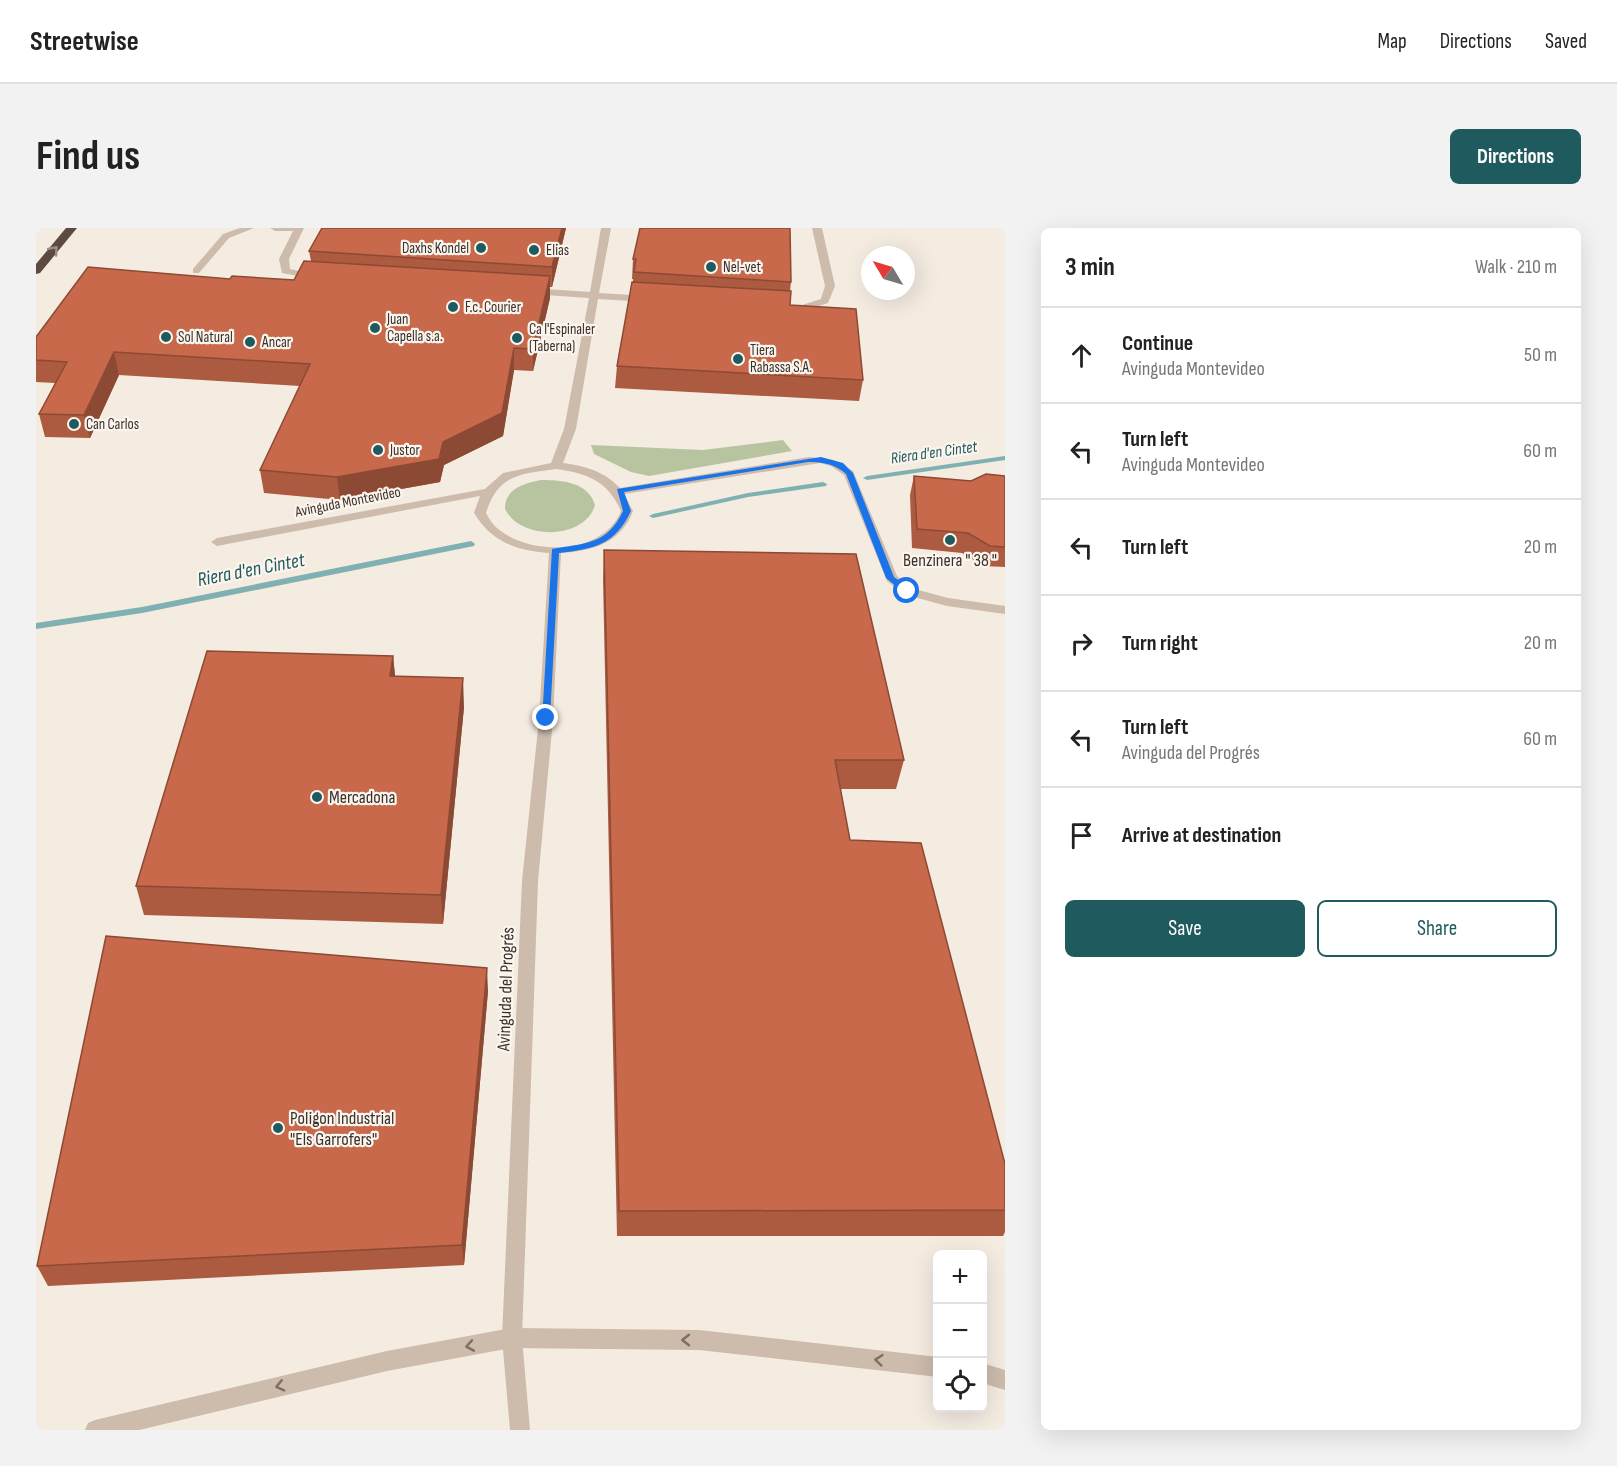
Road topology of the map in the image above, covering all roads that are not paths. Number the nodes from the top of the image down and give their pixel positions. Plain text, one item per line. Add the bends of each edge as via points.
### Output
1 (72, 228) edge
2 (249, 228) edge
3 (275, 228) edge
4 (606, 228) edge
5 (817, 228) edge
6 (299, 229) edge
7 (36, 271) edge
8 (196, 271) dead end
9 (331, 279) edge
10 (522, 291) edge
11 (593, 295) junction
12 (662, 300) edge
13 (777, 308) edge
14 (556, 466) junction
15 (620, 491) junction
16 (485, 492) junction
17 (217, 542) dead end
18 (555, 551) junction
19 (1005, 610) edge
20 (512, 1338) junction
21 (933, 1365) edge
22 (987, 1375) edge
23 (1005, 1380) edge
24 (95, 1430) edge
25 (520, 1430) edge

7 -> 1 highway
2 - 8 street via 226,236
3 - 6 street
4 - 11 street
5 - 13 street via 830,286 825,301 800,309
6 - 9 street via 284,259 285,271
10 - 11 street
11 - 12 street
11 - 14 street via 570,429
14 - 15 street via 598,475
14 - 16 street via 520,470 500,479
15 - 18 street via 627,511 619,528 603,540 581,548
15 - 19 street via 808,460 840,465 849,473 891,578 907,591 947,602
16 - 17 street, Avinguda Montevideo
16 - 18 street via 480,513 492,531 521,546
18 - 20 street, Avinguda del Progrés via 546,718 530,881
21 -> 20 street via 699,1340
20 -> 24 street via 387,1361
20 - 25 street, Avinguda del Progrés
22 - 23 street

